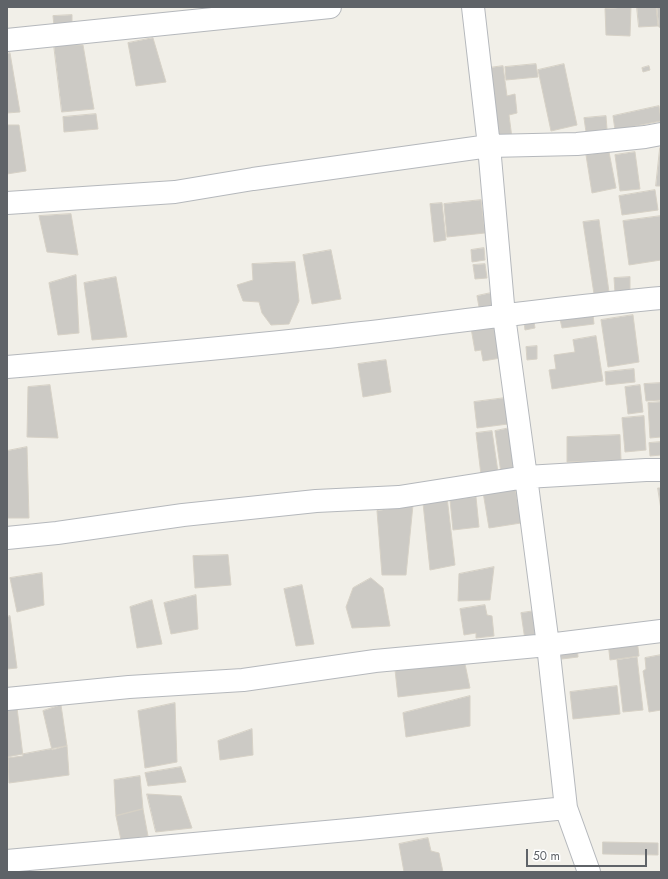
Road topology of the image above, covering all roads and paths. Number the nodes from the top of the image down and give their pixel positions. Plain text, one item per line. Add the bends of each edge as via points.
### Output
1 (330, 7) edge
2 (473, 7) edge
3 (7, 40) edge
4 (661, 134) edge
5 (489, 146) junction
6 (7, 203) edge
7 (661, 298) edge
8 (504, 316) junction
9 (7, 367) edge
10 (661, 470) edge
11 (526, 477) junction
12 (7, 538) edge
13 (661, 631) edge
14 (548, 646) junction
15 (7, 699) edge
16 (566, 808) junction
17 (7, 861) edge
18 (589, 872) edge

1 - 3 street
2 - 5 street
4 - 5 street via 577,144
5 - 6 street via 175,192
5 - 8 street
7 - 8 street
8 - 9 street via 233,347
8 - 11 street
10 - 11 street
11 - 12 street via 399,497 308,502
11 - 14 street
13 - 14 street
14 - 15 street via 375,661 243,680 129,687
14 - 16 street
16 - 17 street
16 - 18 street

